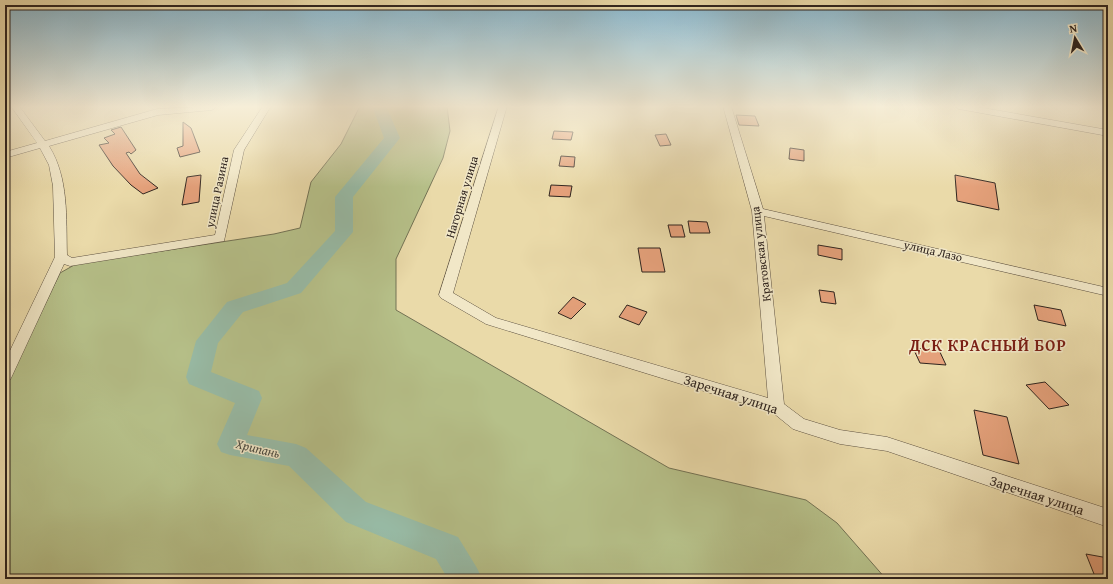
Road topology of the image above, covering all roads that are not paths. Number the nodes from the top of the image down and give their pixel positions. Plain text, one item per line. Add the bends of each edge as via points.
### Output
1 (36, 133) edge
2 (81, 133) edge
3 (250, 133) edge
4 (495, 133) edge
5 (735, 133) edge
6 (42, 144) junction
7 (5, 155) edge
8 (758, 211) junction
9 (61, 257) junction
10 (1108, 292) edge
11 (446, 295) joint
12 (5, 376) edge
13 (777, 407) junction
14 (1108, 518) edge

1 - 6 street
2 - 6 street
3 - 9 street, улица Разина via 239,150 220,238 70,262
4 - 11 street, Нагорная улица
5 - 8 street, Кратовская улица
6 - 7 street
6 - 9 street via 53,164 57,179
8 - 10 street, улица Лазо
8 - 13 street, Кратовская улица
9 - 12 street
11 - 13 street, Заречная улица via 491,321
13 - 14 street, Заречная улица via 799,424 840,437 887,444

